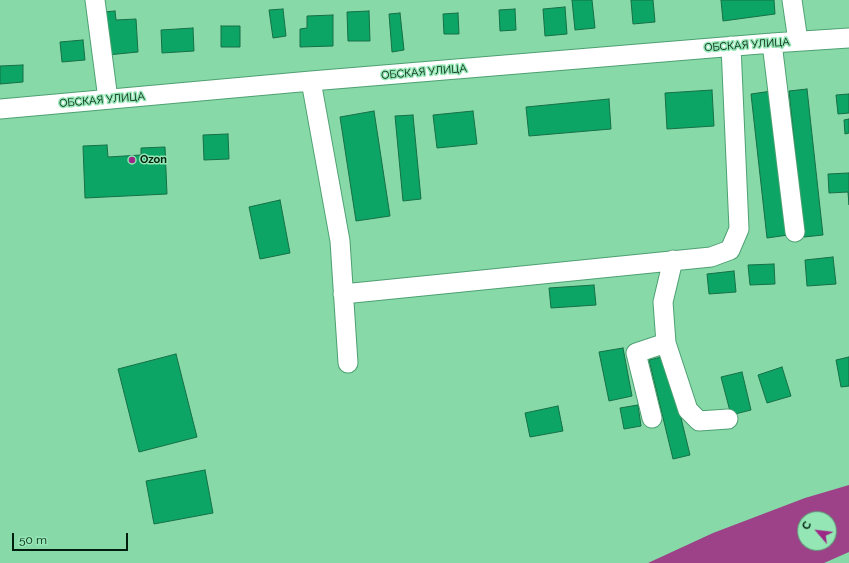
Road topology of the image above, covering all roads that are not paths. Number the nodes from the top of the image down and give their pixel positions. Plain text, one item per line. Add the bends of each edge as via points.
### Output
1 (95, 0) edge
2 (792, 0) edge
3 (849, 38) edge
4 (798, 41) junction
5 (772, 43) junction
6 (731, 46) junction
7 (311, 81) junction
8 (108, 99) junction
9 (0, 109) edge
10 (795, 232) dead end
11 (673, 260) junction
12 (344, 294) junction
13 (666, 343) junction
14 (348, 362) dead end
15 (652, 418) dead end
16 (728, 419) dead end

1 - 8 street
2 - 4 street
3 - 4 street, ОБСКАЯ УЛИЦА
4 - 5 street, ОБСКАЯ УЛИЦА
5 - 6 street, ОБСКАЯ УЛИЦА
5 - 10 street
6 - 7 street, ОБСКАЯ УЛИЦА
6 - 11 street via 739,228 730,250 711,256
7 - 8 street, ОБСКАЯ УЛИЦА
7 - 12 street via 340,241
8 - 9 street, ОБСКАЯ УЛИЦА
11 - 12 street
11 - 13 street via 663,302
12 - 14 street
13 - 15 street via 636,353
13 - 16 street via 688,410 699,421

